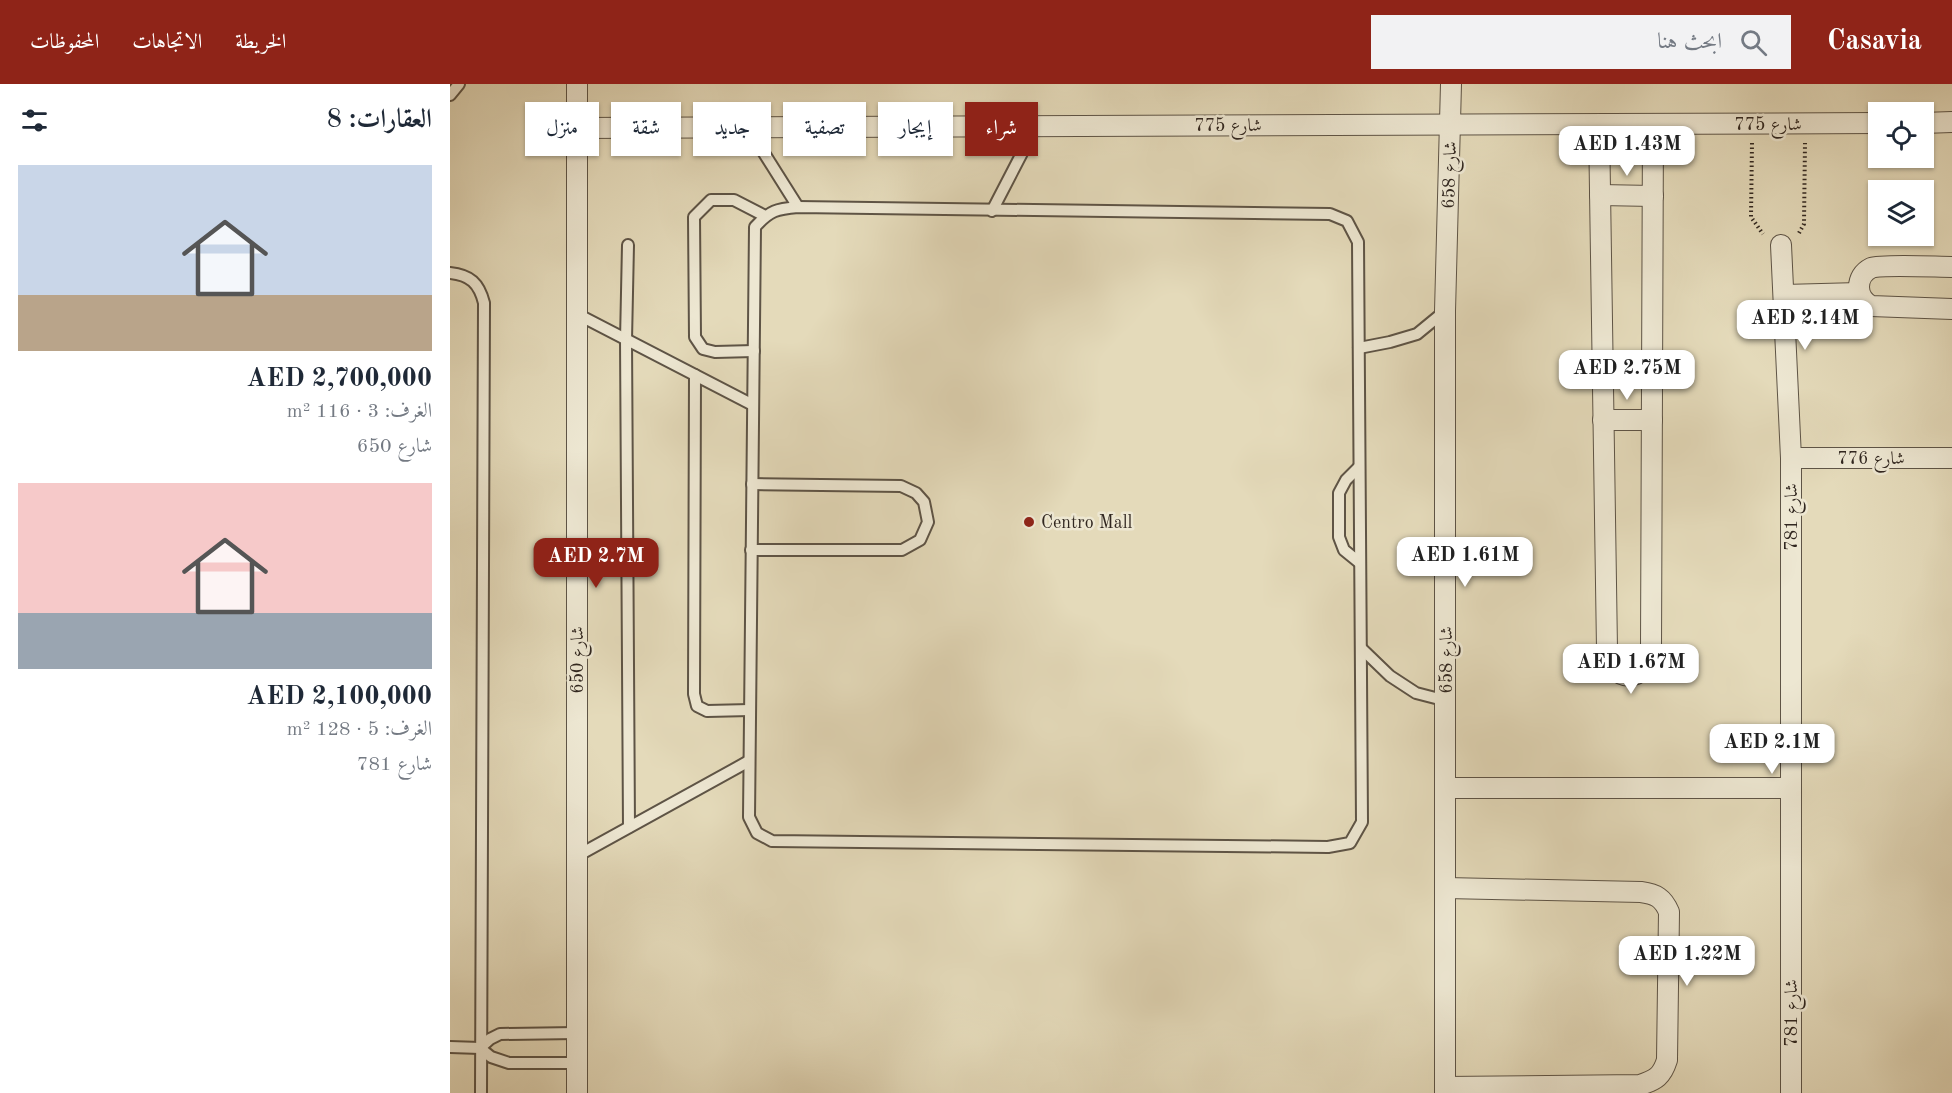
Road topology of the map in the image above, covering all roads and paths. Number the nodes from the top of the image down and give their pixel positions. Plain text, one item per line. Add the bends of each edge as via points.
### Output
1 (459, 84) edge
2 (577, 84) edge
3 (1451, 84) edge
4 (450, 95) edge
5 (577, 102) edge
6 (1952, 122) edge
7 (1451, 123) junction
8 (1868, 123) edge
9 (1934, 123) edge
10 (1805, 124) junction
11 (1599, 125) junction
12 (1653, 125) junction
13 (1752, 125) junction
14 (771, 126) edge
15 (965, 126) edge
16 (1038, 126) edge
17 (693, 127) edge
18 (599, 128) edge
19 (577, 156) edge
20 (766, 156) edge
21 (1020, 156) edge
22 (1600, 195) junction
23 (1653, 196) junction
24 (798, 207) junction
25 (992, 211) junction
26 (765, 216) junction
27 (628, 245) dead end
28 (1781, 245) junction
29 (1952, 267) edge
30 (450, 273) edge
31 (1859, 293) junction
32 (1784, 295) junction
33 (1952, 309) edge
34 (1445, 311) junction
35 (577, 315) junction
36 (626, 340) junction
37 (1359, 348) junction
38 (754, 351) junction
39 (694, 375) junction
40 (753, 405) junction
41 (1603, 420) junction
42 (1652, 420) junction
43 (1791, 458) junction
44 (1952, 458) edge
45 (1359, 466) junction
46 (752, 484) junction
47 (751, 550) junction
48 (1360, 563) junction
49 (1362, 649) junction
50 (1447, 701) junction
51 (750, 710) junction
52 (749, 761) junction
53 (1446, 788) junction
54 (1791, 788) junction
55 (629, 827) junction
56 (576, 856) junction
57 (1446, 888) junction
58 (576, 1033) junction
59 (450, 1047) edge
60 (480, 1048) junction
61 (577, 1064) junction
62 (1445, 1090) edge
63 (481, 1093) edge
64 (577, 1093) edge
65 (1791, 1093) edge

1 - 4 lane
2 - 5 street, شارع 650
3 - 7 street, شارع 658
6 - 9 street
7 - 11 street, شارع 775
7 - 16 street, شارع 775
7 - 34 street, شارع 658
8 - 10 street, شارع 775
10 - 13 street, شارع 775
10 - 28 path via 1804,224 1796,238
11 - 12 street, شارع 775
11 - 22 street
12 - 13 street, شارع 775
12 - 23 street
13 - 28 path via 1751,218 1764,236
14 - 15 street, شارع 775
17 - 18 street, شارع 775
19 - 35 street, شارع 650
20 - 24 lane
21 - 25 lane
22 - 23 street
22 - 41 street
23 - 42 street
24 - 25 lane
24 - 26 lane via 776,209
25 - 37 lane via 1330,214 1347,221 1358,242
26 - 38 lane via 755,227
26 - 38 lane via 734,200 711,200 694,217 695,337 703,349 715,352
27 - 36 lane
28 - 32 street, شارع 781
29 - 31 street via 1870,268 1860,279
30 - 60 lane via 463,274 474,281 484,303
31 - 32 street
31 - 33 street via 1866,303 1877,307
32 - 43 street, شارع 781
34 - 37 lane via 1417,334
34 - 50 street, شارع 658
35 - 36 lane
35 - 56 street, شارع 650
36 - 39 lane
36 - 55 lane
37 - 45 lane
38 - 40 lane
39 - 40 lane
39 - 51 lane via 694,694 697,706 707,711
40 - 46 lane
41 - 42 street
41 - 42 street via 1607,659 1619,674 1629,676 1639,674 1650,659
43 - 44 street, شارع 776
43 - 54 street, شارع 781
45 - 48 lane
45 - 48 lane via 1339,493 1339,537 1344,550
46 - 47 lane
46 - 47 lane via 901,486 924,502 928,522 920,540 902,550
47 - 51 lane
48 - 49 lane
49 - 50 lane via 1390,676 1416,693
49 - 52 lane via 1362,822 1350,843 1316,847 772,841 757,833 748,817
50 - 53 street, شارع 658
51 - 52 lane
52 - 55 lane
53 - 54 street
53 - 57 street, شارع 658
54 - 65 street, شارع 781
55 - 56 lane
56 - 58 street, شارع 650
57 - 62 street, شارع 658
57 - 62 street via 1641,892 1664,901 1669,912 1666,1060 1663,1073 1654,1081 1640,1085
58 - 60 lane via 500,1034
58 - 61 street, شارع 650
59 - 60 lane
60 - 61 lane via 491,1058 509,1063
60 - 63 lane
61 - 64 street, شارع 650

